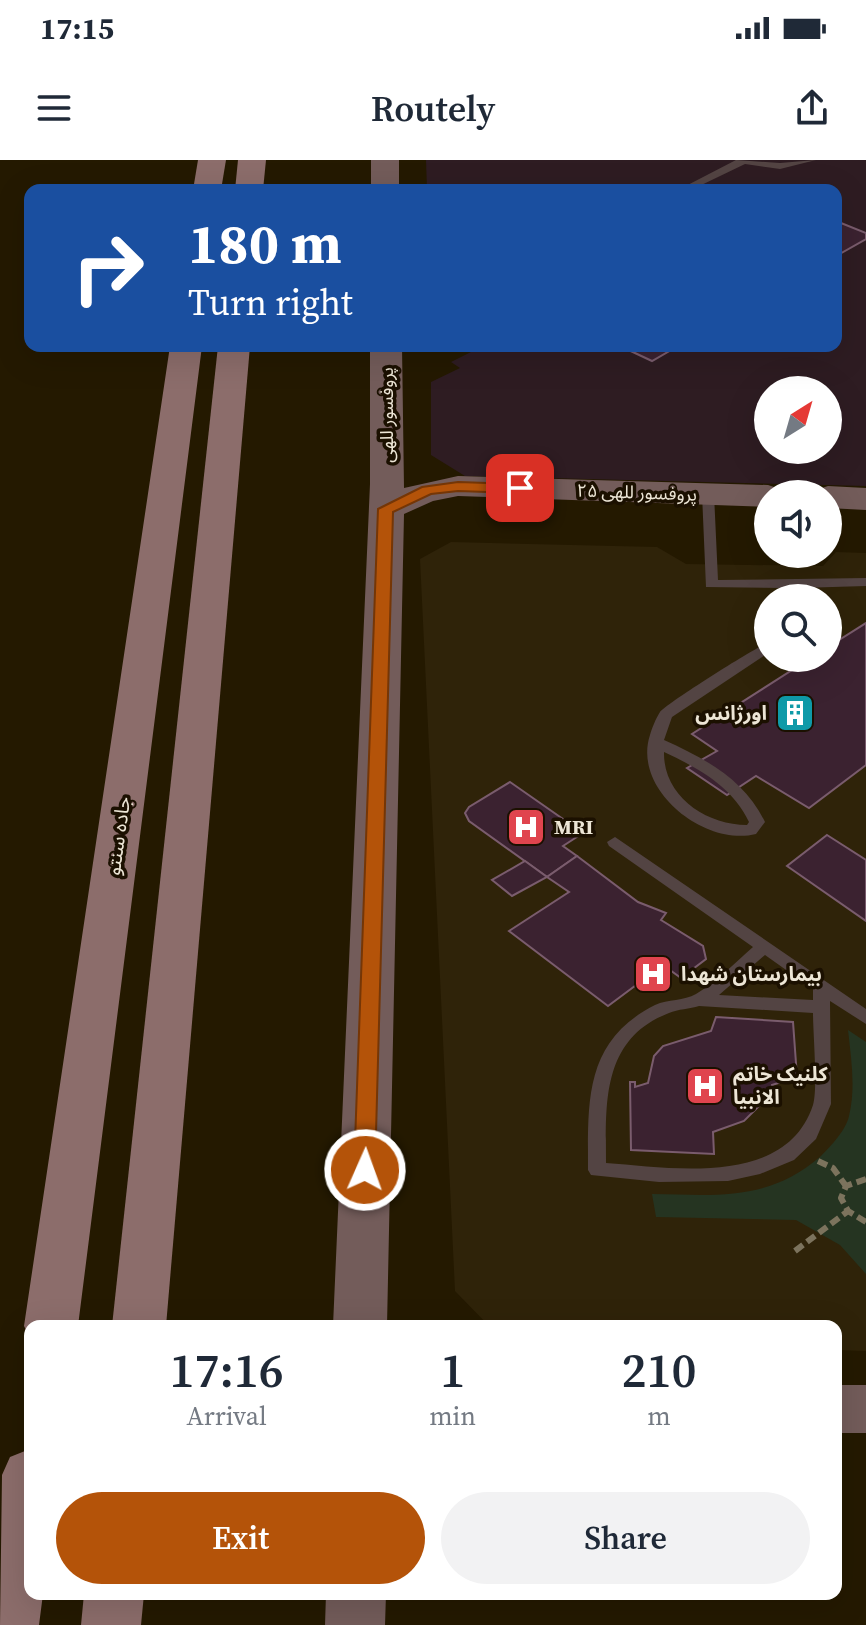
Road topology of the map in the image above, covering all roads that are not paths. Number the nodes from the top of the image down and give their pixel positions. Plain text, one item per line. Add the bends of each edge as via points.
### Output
1 (212, 160) edge
2 (252, 160) edge
3 (385, 160) edge
4 (742, 160) edge
5 (811, 160) edge
6 (208, 184) edge
7 (250, 184) edge
8 (385, 184) edge
9 (695, 184) edge
10 (185, 352) edge
11 (233, 352) edge
12 (386, 352) edge
13 (386, 482) junction
14 (458, 486) junction
15 (708, 494) junction
16 (754, 496) edge
17 (842, 498) edge
18 (866, 499) edge
19 (866, 582) edge
20 (754, 584) edge
21 (790, 584) edge
22 (754, 656) edge
23 (655, 742) junction
24 (615, 842) dead end
25 (764, 947) junction
26 (821, 987) junction
27 (699, 1000) junction
28 (821, 1007) junction
29 (864, 1014) edge
30 (372, 1316) edge
31 (52, 1320) edge
32 (140, 1320) edge
33 (842, 1409) edge
34 (866, 1409) edge
35 (24, 1518) edge
36 (113, 1600) edge
37 (356, 1600) edge
38 (9, 1625) edge
39 (111, 1625) edge
40 (355, 1625) edge

1 - 6 main road
2 - 7 main road
3 - 8 street
4 - 5 lane via 780,166
4 - 9 lane
10 - 31 main road, جاده سنتو
11 - 32 main road
12 - 13 street, پروفسور للهی
13 - 14 street
13 - 14 street via 427,490
13 - 30 street, پروفسور للهی
14 - 15 street, پروفسور للهی ۲۵
15 - 16 street, پروفسور للهی ۲۵
15 - 20 lane via 711,584
17 - 18 street
19 - 21 lane
22 - 23 lane via 666,714
23 - 23 lane via 656,767 676,802 691,816 717,828 751,830 757,822 740,793 688,757
24 - 25 lane
25 - 26 lane
25 - 27 lane
26 - 28 lane
26 - 29 lane
27 - 28 lane
27 - 28 lane via 663,1008 610,1051 598,1080 597,1170 717,1177 766,1165 801,1145 823,1102
33 - 34 street
35 - 38 main road
36 - 39 main road
37 - 40 street

